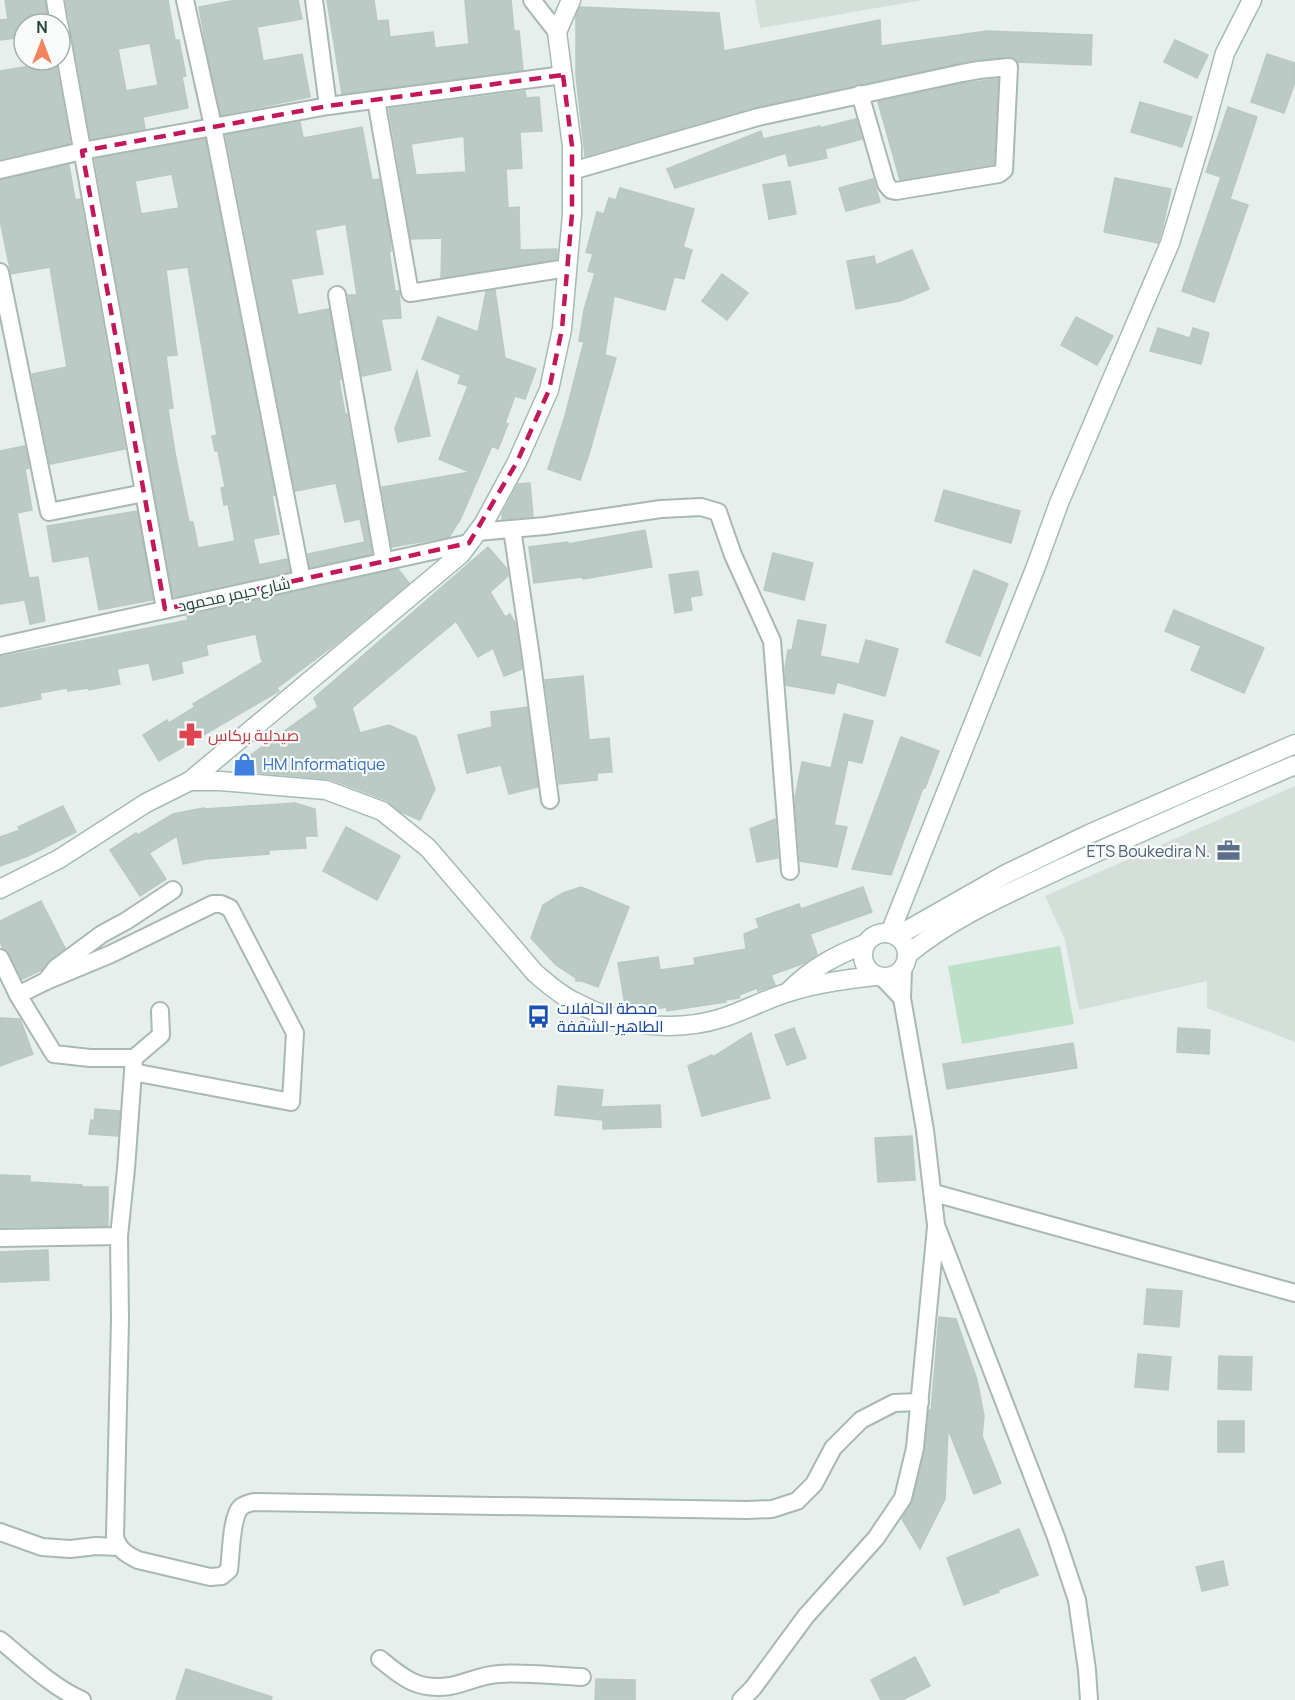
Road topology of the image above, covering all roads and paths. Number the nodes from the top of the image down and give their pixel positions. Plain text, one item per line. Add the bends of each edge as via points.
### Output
1 (185, 0) edge
2 (314, 0) edge
3 (532, 0) edge
4 (571, 0) edge
5 (1252, 0) edge
6 (557, 32) junction
7 (68, 72) edge
8 (563, 75) junction
9 (860, 94) junction
10 (376, 100) junction
11 (328, 106) junction
12 (213, 126) junction
13 (82, 151) junction
14 (0, 170) edge
15 (572, 171) junction
16 (567, 268) junction
17 (0, 272) edge
18 (337, 295) dead end
19 (144, 493) junction
20 (512, 529) junction
21 (473, 538) junction
22 (384, 562) junction
23 (302, 580) junction
24 (165, 609) junction
25 (0, 646) edge
26 (1295, 744) edge
27 (1295, 765) edge
28 (190, 781) junction
29 (550, 800) dead end
30 (790, 871) dead end
31 (0, 889) edge
32 (173, 890) dead end
33 (905, 895) junction
34 (926, 919) junction
35 (893, 935) junction
36 (865, 945) junction
37 (0, 958) edge
38 (905, 962) junction
39 (879, 977) junction
40 (46, 981) junction
41 (786, 993) junction
42 (18, 995) junction
43 (902, 998) junction
44 (160, 1011) dead end
45 (133, 1065) junction
46 (934, 1193) junction
47 (936, 1224) junction
48 (119, 1236) junction
49 (0, 1238) edge
50 (1295, 1293) edge
51 (920, 1402) junction
52 (0, 1532) edge
53 (118, 1547) junction
54 (0, 1641) edge
55 (380, 1659) dead end
56 (582, 1677) dead end
57 (425, 1693) edge
58 (82, 1700) edge
59 (741, 1700) edge
60 (1089, 1700) edge

1 - 12 street
2 - 11 street
3 - 6 street
4 - 6 main road
5 - 33 main road via 1225,52 1170,243 1059,503
6 - 8 main road
7 - 13 street
8 - 10 street
8 - 15 main road
9 - 9 street via 1009,67 1004,170 999,174 891,190
9 - 15 street via 758,117
10 - 11 street
10 - 16 street via 410,293
11 - 12 street
12 - 13 street
12 - 23 street
13 - 14 street
13 - 19 street
15 - 16 main road
16 - 21 main road via 562,328 549,390 517,462
17 - 19 street via 49,512
18 - 22 street
19 - 24 street
20 - 21 street, شارع حيمر محمود
20 - 29 street
20 - 30 street, شارع حيمر محمود via 661,509 701,507 718,512 771,641
21 - 22 street, شارع حيمر محمود
21 - 28 main road via 461,554
22 - 23 street, شارع حيمر محمود
23 - 24 street, شارع حيمر محمود
24 - 25 street, شارع حيمر محمود
26 - 34 main road via 1089,834
27 - 38 main road via 981,906 936,933
28 - 31 main road via 146,803 59,859
28 - 41 main road via 326,790 381,811 428,848 535,973 574,1002 596,1012 643,1024 692,1024 721,1018
32 - 40 street via 102,934 56,968
33 - 34 main road
33 - 35 main road
34 - 35 main road
35 - 36 main road via 875,935
35 - 38 main road via 906,947
36 - 39 main road via 865,966
36 - 41 main road via 830,959
37 - 42 street
38 - 39 main road via 898,974
38 - 43 street
39 - 41 main road via 840,980
39 - 43 street
40 - 42 street
40 - 45 street via 213,904 230,908 295,1033 291,1102
42 - 45 street via 54,1054
43 - 46 street
44 - 45 street via 161,1035
45 - 48 street
46 - 47 street
46 - 50 street
47 - 51 street
47 - 60 street via 1077,1600
48 - 49 street
48 - 53 street via 115,1537
51 - 53 street via 894,1403 861,1420 833,1448 814,1484 797,1501 772,1509 254,1502 239,1509 235,1518 229,1570 222,1576 210,1577 138,1560
51 - 59 street via 915,1448 903,1498 876,1538 806,1616
52 - 53 street via 42,1547
54 - 58 street
55 - 57 street
56 - 57 street via 480,1676

